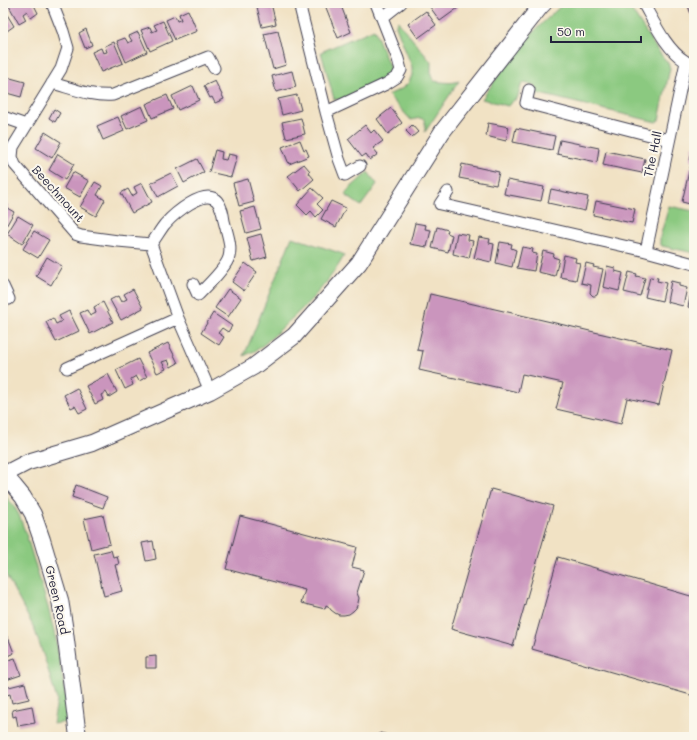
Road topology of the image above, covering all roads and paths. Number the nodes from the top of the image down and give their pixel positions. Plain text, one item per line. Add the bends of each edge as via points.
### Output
1 (52, 3) edge
2 (299, 3) edge
3 (376, 3) edge
4 (401, 3) edge
5 (544, 3) edge
6 (643, 3) edge
7 (382, 18) junction
8 (690, 63) edge
9 (214, 68) dead end
10 (52, 83) junction
11 (529, 90) dead end
12 (326, 112) junction
13 (3, 117) edge
14 (26, 126) junction
15 (669, 140) junction
16 (360, 166) dead end
17 (448, 192) dead end
18 (151, 244) junction
19 (646, 251) junction
20 (694, 264) edge
21 (193, 284) dead end
22 (3, 286) edge
23 (9, 300) dead end
24 (178, 318) junction
25 (67, 368) dead end
26 (210, 391) junction
27 (3, 475) edge
28 (78, 737) edge

1 - 10 street, Beechmount via 68,48 61,69
2 - 12 street
3 - 7 street
4 - 7 street
5 - 26 street via 442,132 359,263 294,336 253,367
6 - 8 street via 676,54
7 - 12 street via 399,65 397,77
8 - 15 street, The Hall
9 - 10 street via 208,57 105,96
10 - 14 street, Beechmount
11 - 15 street via 526,103
12 - 16 street via 345,175
13 - 14 street
14 - 18 street, Beechmount via 13,147 12,157 15,166 75,234
15 - 19 street, The Hall
17 - 19 street via 440,204
18 - 21 street via 164,224 182,208 200,198 216,200 221,208 230,245 229,258 198,295
18 - 24 street
19 - 20 street
22 - 23 street
24 - 25 street
24 - 26 street
26 - 27 street via 92,442 28,462
27 - 28 street, Green Road via 23,497 32,514 60,600

